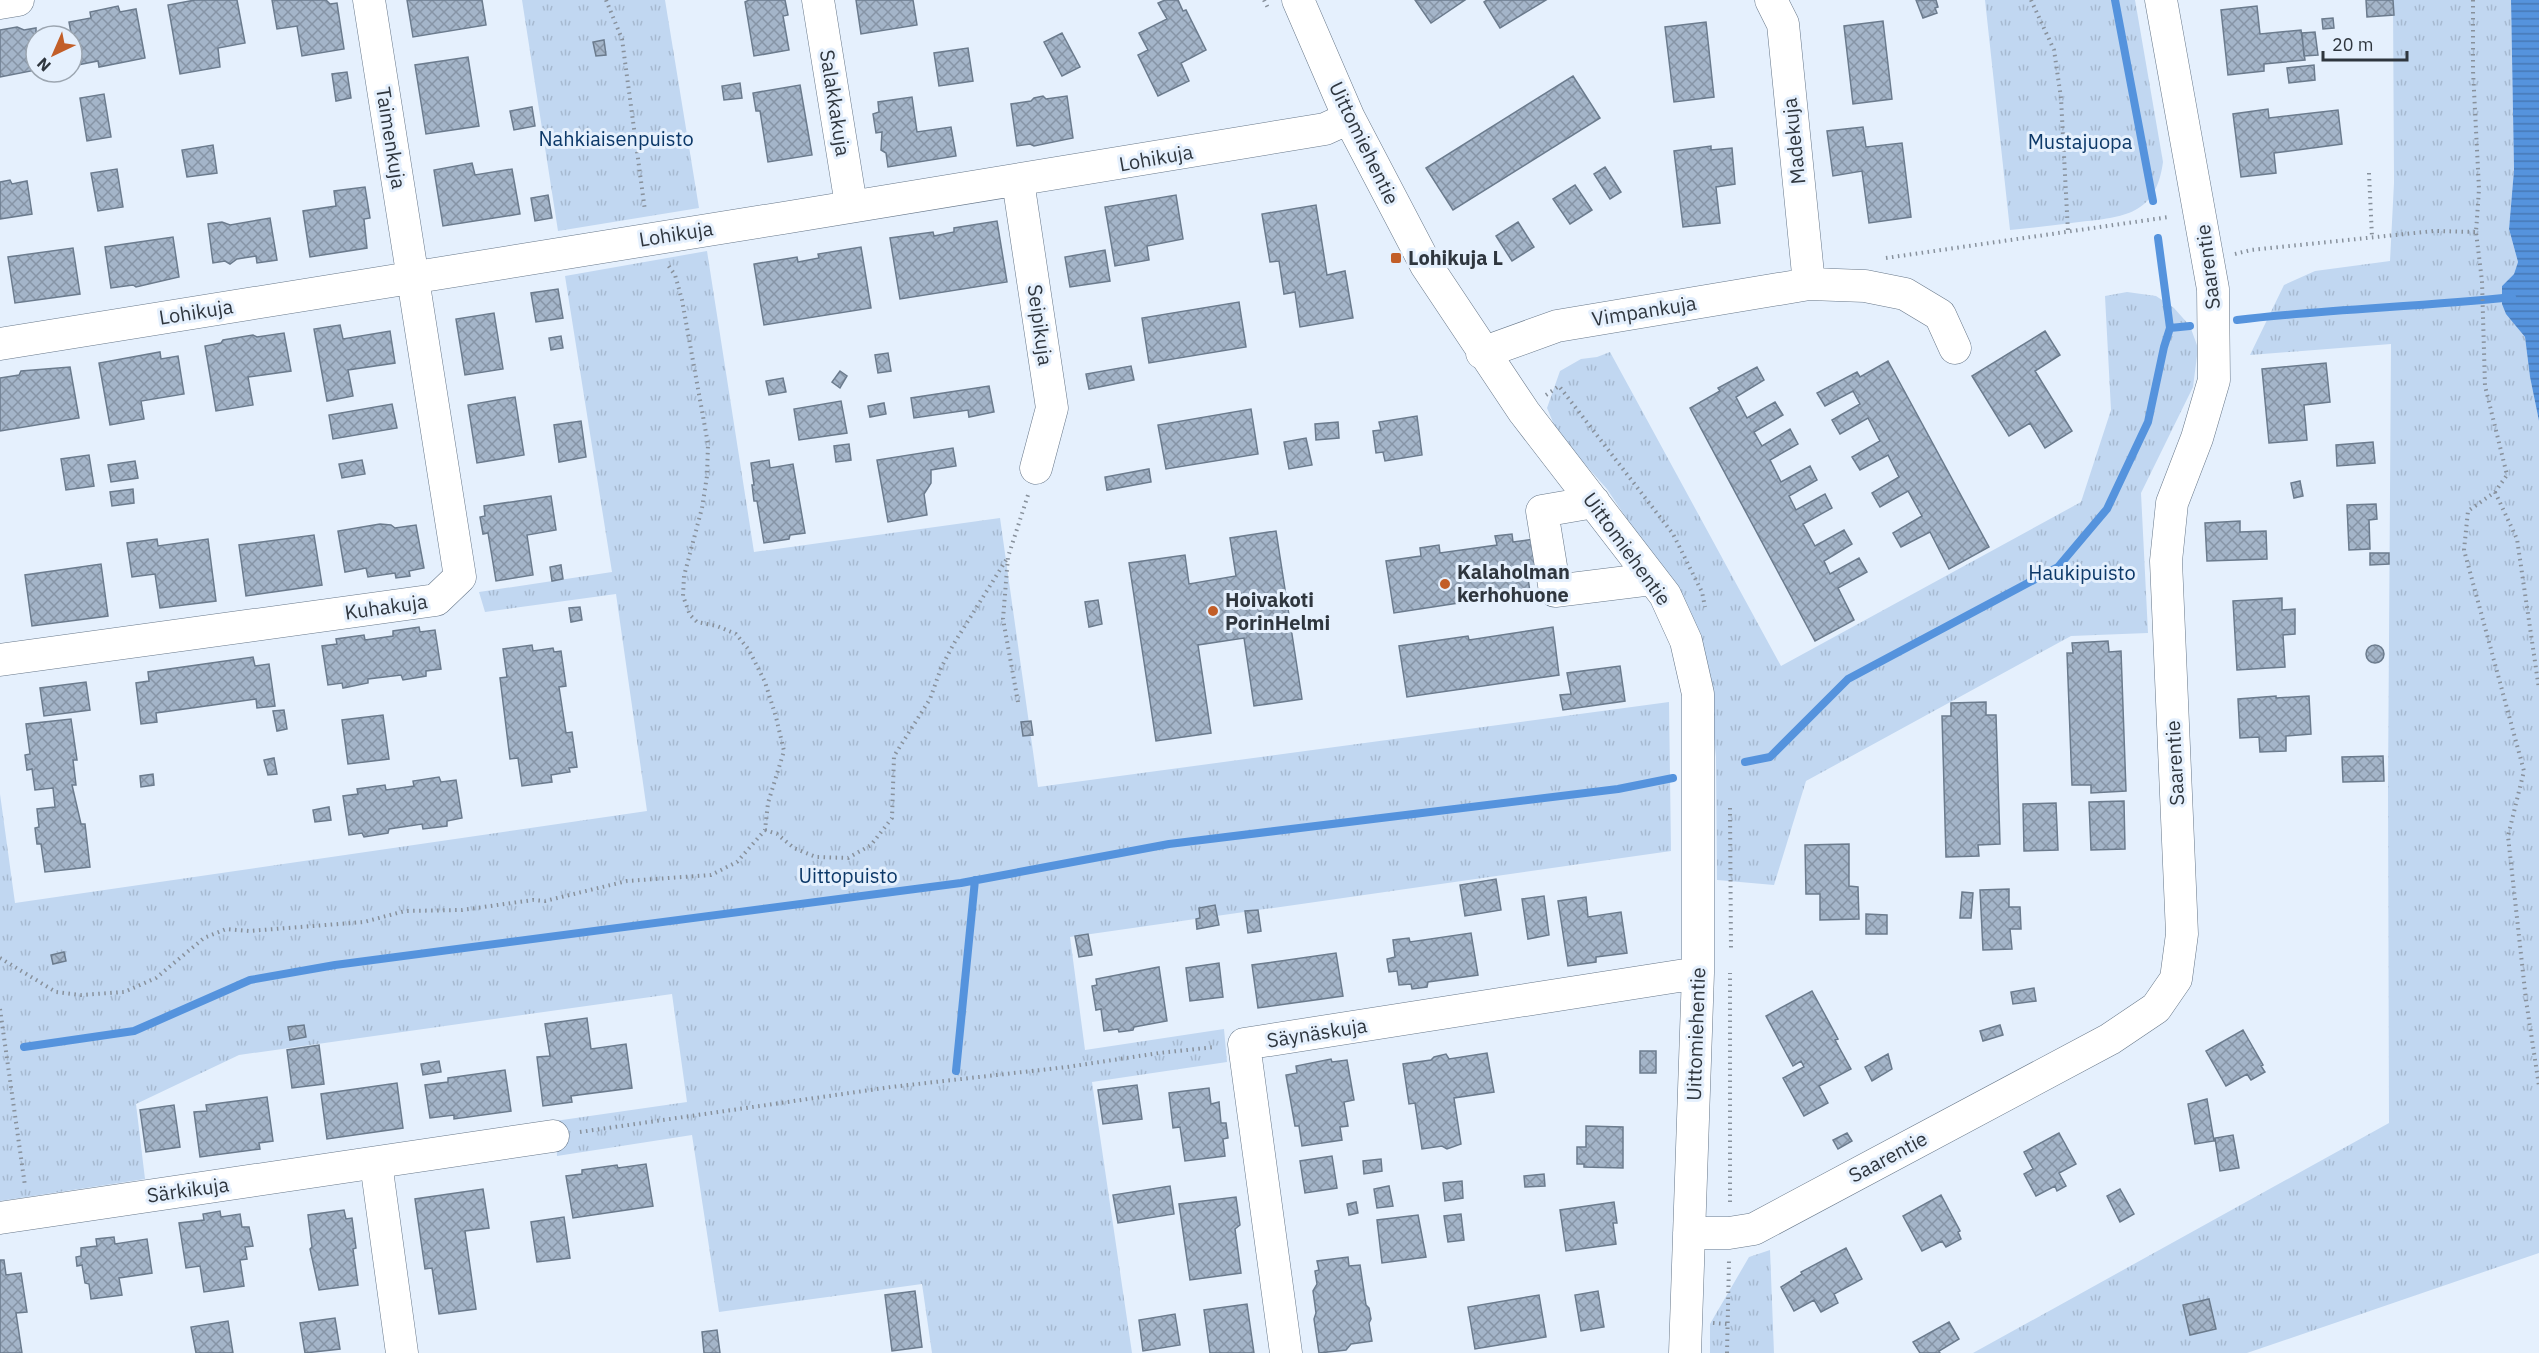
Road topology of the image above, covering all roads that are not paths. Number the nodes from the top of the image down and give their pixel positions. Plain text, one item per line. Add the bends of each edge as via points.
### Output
1 (18, 0) edge
2 (369, 0) edge
3 (818, 0) edge
4 (1298, 0) edge
5 (1771, 0) edge
6 (2161, 0) edge
7 (0, 3) edge
8 (1350, 118) junction
9 (1018, 181) junction
10 (851, 206) junction
11 (413, 275) junction
12 (1809, 285) junction
13 (0, 344) edge
14 (1955, 348) dead end
15 (1482, 353) junction
16 (1036, 468) road end
17 (1594, 502) junction
18 (1652, 579) junction
19 (0, 660) edge
20 (1698, 973) junction
21 (553, 1136) road end
22 (376, 1163) junction
23 (15, 1215) edge
24 (1689, 1233) junction
25 (402, 1353) edge
26 (1286, 1353) edge
27 (1685, 1353) edge

1 - 7 street
2 - 11 street, Taimenkuja
3 - 10 street, Salakkakuja
4 - 8 street, Uittomiehentie
5 - 12 street, Madekuja via 1782,24
6 - 24 street, Saarentie via 2213,289 2214,380 2172,503 2166,561 2182,934 2176,979 2156,1008 2110,1039 1754,1229
8 - 9 street, Lohikuja via 1325,129
8 - 15 street, Uittomiehentie via 1426,265
9 - 10 street, Lohikuja
9 - 16 street, Seipikuja via 1052,408
10 - 11 street, Lohikuja
11 - 13 street, Lohikuja
11 - 19 street, Kuhakuja via 460,577 436,600
12 - 14 street, Vimpankuja via 1865,286 1905,294 1940,315
12 - 15 street, Vimpankuja via 1557,326
15 - 17 street, Uittomiehentie
17 - 18 street, Uittomiehentie
17 - 18 street via 1542,511 1555,591
18 - 20 street, Uittomiehentie via 1665,595 1686,641 1698,694
20 - 24 street, Uittomiehentie
20 - 26 street, Säynäskuja via 1244,1044
21 - 22 street, Särkikuja
22 - 23 street, Särkikuja
22 - 25 street
24 - 27 street, Uittomiehentie

